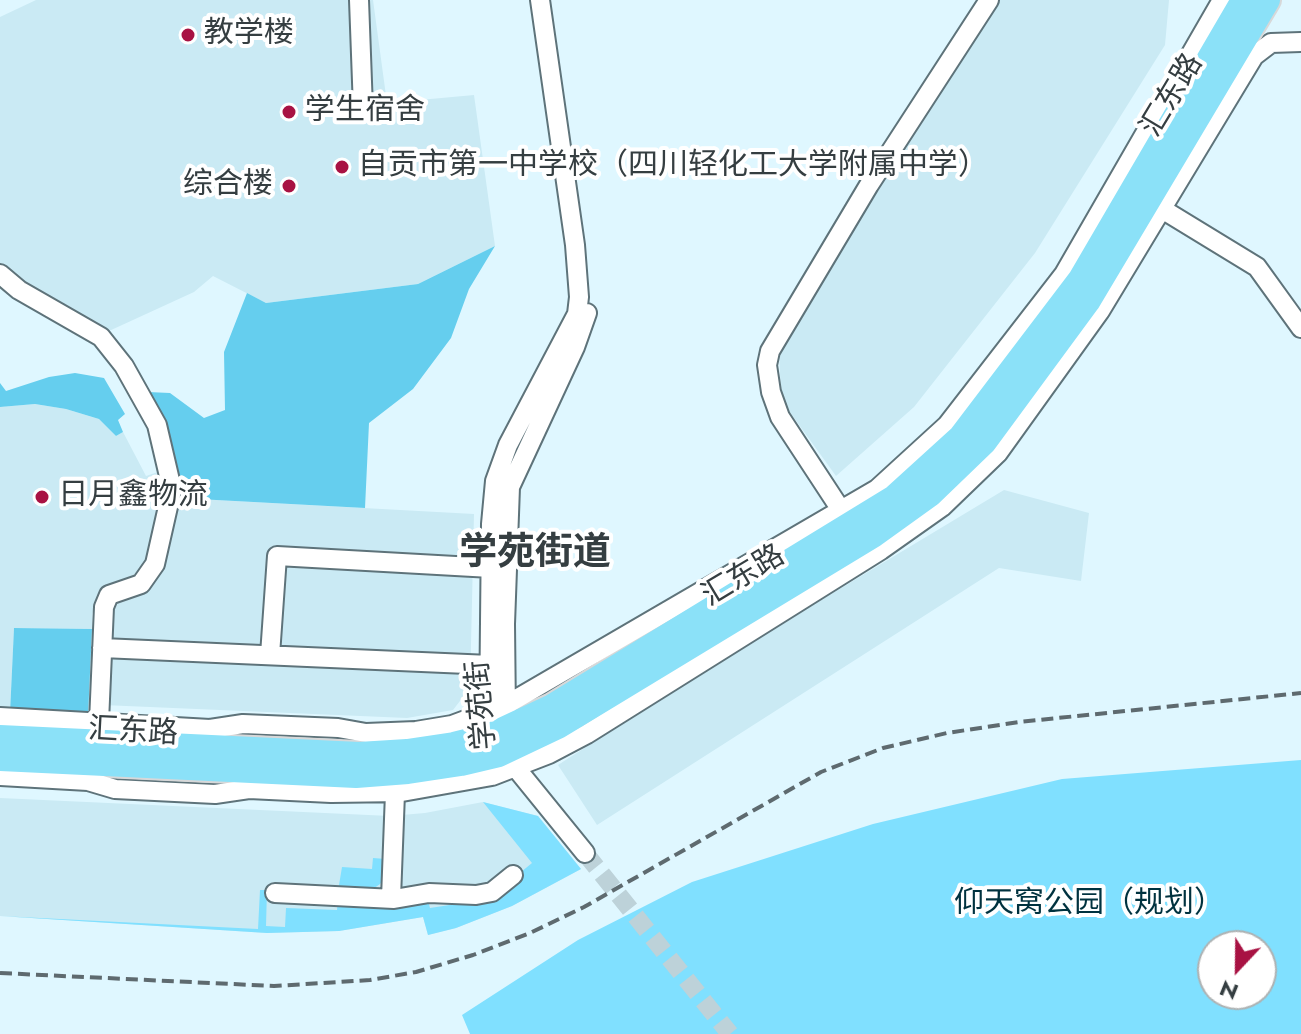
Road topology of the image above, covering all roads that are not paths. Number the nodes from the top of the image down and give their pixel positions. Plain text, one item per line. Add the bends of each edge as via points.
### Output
1 (359, 0) edge
2 (540, 0) edge
3 (552, 0) edge
4 (989, 0) edge
5 (1222, 0) edge
6 (1243, 0) edge
7 (1268, 0) edge
8 (1301, 42) edge
9 (363, 109) dead end
10 (1162, 209) junction
11 (0, 274) edge
12 (1301, 328) edge
13 (841, 510) junction
14 (491, 568) junction
15 (102, 648) junction
16 (270, 655) junction
17 (490, 665) junction
18 (0, 717) edge
19 (104, 722) junction
20 (503, 736) junction
21 (0, 737) edge
22 (81, 740) junction
23 (0, 759) edge
24 (0, 776) edge
25 (356, 776) junction
26 (331, 793) junction
27 (395, 793) junction
28 (585, 853) tunnel mouth
29 (513, 875) dead end
30 (275, 893) dead end
31 (391, 898) junction

1 - 9 street
2 - 14 street, 学苑街 via 579,297 577,314 508,445 495,481
3 - 20 street, 学苑街 via 588,297 575,347 510,487
4 - 13 street via 770,351 771,392 780,417
5 - 13 street via 1064,274 947,425 877,489
6 - 20 main road, 汇东路 via 1080,279 960,437 894,497
7 - 20 main road, 汇东路 via 1088,302 985,442 930,495 873,536 558,727
8 - 10 street via 1271,43 1254,56
10 - 12 street via 1257,267
10 - 20 street via 1100,311 998,453 942,507 587,734
11 - 15 street via 101,337 157,425 172,489 165,526 155,564 141,584 109,595
13 - 20 street
14 - 16 street via 277,556
14 - 17 street, 学苑街
15 - 16 street
15 - 19 street
16 - 17 street
17 - 20 street, 学苑街
18 - 19 street
19 - 20 street via 366,733 452,725
19 - 22 street
20 - 22 main road, 汇东路 via 359,754
20 - 25 main road, 汇东路 via 408,772
20 - 27 street via 462,783
20 - 28 street
21 - 22 main road, 汇东路
23 - 25 main road, 汇东路
24 - 26 street via 88,781 115,789
25 - 26 street
26 - 27 street
27 - 31 street
29 - 31 street via 487,893
30 - 31 street

